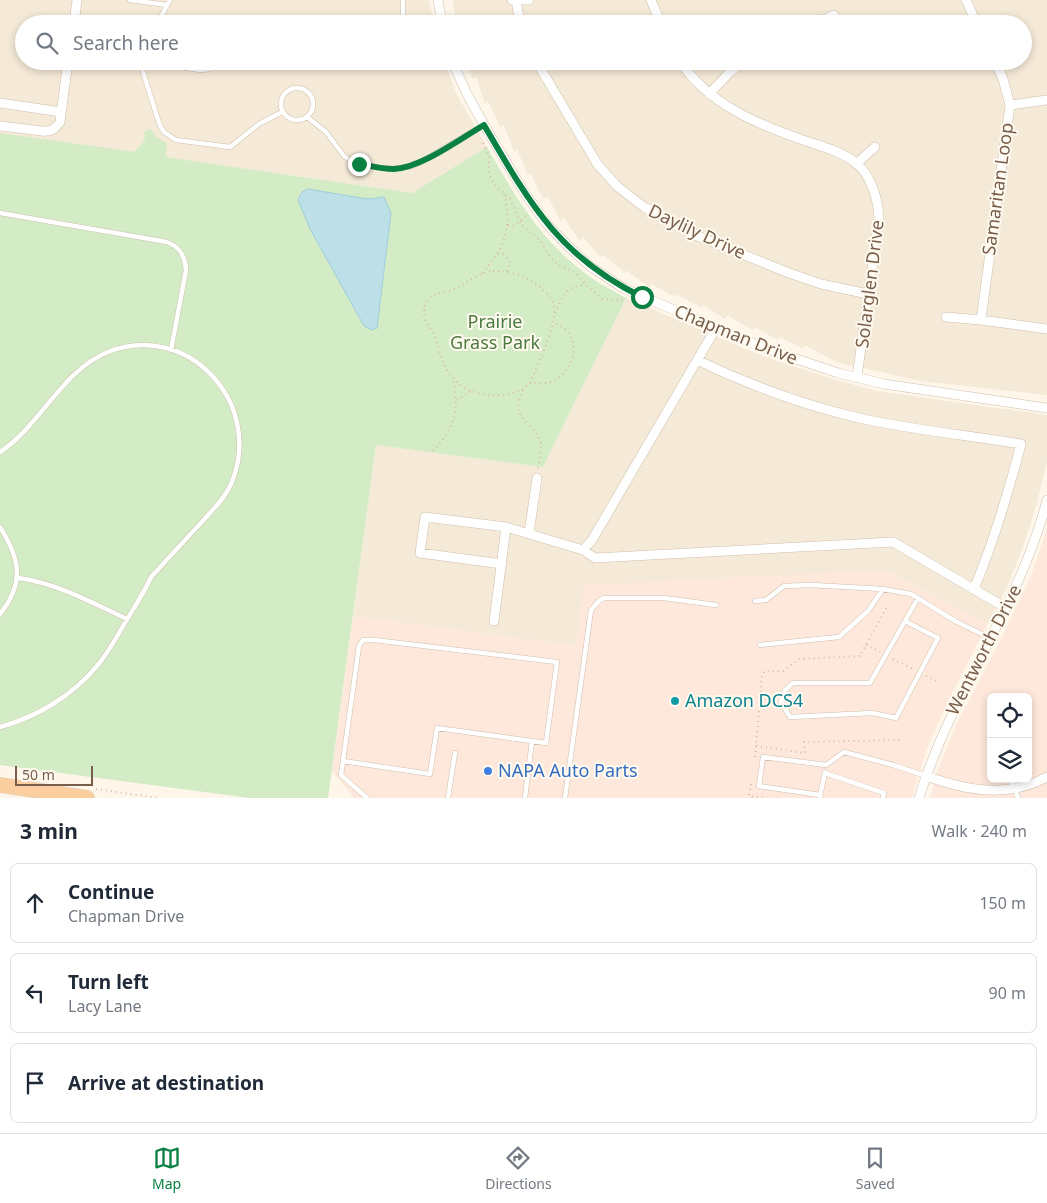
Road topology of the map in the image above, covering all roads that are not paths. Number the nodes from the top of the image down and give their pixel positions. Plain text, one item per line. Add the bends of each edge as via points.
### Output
1 (77, 0) edge
2 (130, 0) edge
3 (402, 0) edge
4 (438, 0) edge
5 (514, 0) edge
6 (529, 0) edge
7 (651, 0) edge
8 (966, 0) edge
9 (169, 2) edge
10 (75, 15) edge
11 (161, 15) edge
12 (403, 15) edge
13 (440, 15) edge
14 (518, 15) edge
15 (657, 15) edge
16 (973, 15) edge
17 (67, 70) edge
18 (143, 70) edge
19 (456, 70) edge
20 (541, 70) edge
21 (687, 70) edge
22 (732, 70) edge
23 (999, 70) edge
24 (709, 94) junction
25 (1047, 100) edge
26 (0, 103) edge
27 (1010, 105) junction
28 (62, 112) junction
29 (282, 112) junction
30 (307, 117) junction
31 (484, 125) junction
32 (0, 126) edge
33 (875, 147) dead end
34 (856, 164) junction
35 (0, 213) edge
36 (868, 294) junction
37 (946, 317) dead end
38 (981, 320) junction
39 (716, 328) junction
40 (1047, 329) edge
41 (171, 350) junction
42 (698, 360) junction
43 (857, 377) junction
44 (1047, 408) edge
45 (0, 452) edge
46 (537, 478) road end
47 (1047, 500) edge
48 (0, 527) edge
49 (506, 527) junction
50 (529, 533) junction
51 (583, 550) junction
52 (502, 564) junction
53 (18, 578) junction
54 (883, 589) junction
55 (974, 589) junction
56 (918, 598) junction
57 (755, 601) dead end
58 (716, 605) dead end
59 (1006, 608) junction
60 (0, 614) edge
61 (127, 619) junction
62 (494, 621) dead end
63 (905, 621) junction
64 (990, 638) junction
65 (760, 645) dead end
66 (0, 727) edge
67 (532, 741) junction
68 (455, 753) dead end
69 (343, 761) junction
70 (826, 765) junction
71 (824, 773) junction
72 (926, 776) junction
73 (1047, 776) edge
74 (1013, 783) edge
75 (0, 785) edge
76 (1018, 796) edge
77 (820, 797) edge
78 (87, 798) edge
79 (367, 798) edge
80 (448, 798) edge
81 (525, 798) edge
82 (565, 798) edge
83 (883, 798) edge
84 (919, 798) edge

1 - 10 street
2 - 9 lane
3 - 12 lane
4 - 13 street
5 - 6 street
5 - 14 street
7 - 15 street
8 - 16 street
9 - 11 lane
17 - 28 street
18 - 29 lane via 160,126 176,140 230,147 259,124
19 - 31 street, Chapman Drive
20 - 36 street, Daylily Drive via 598,165 628,197 644,208 690,233 798,276
21 - 24 street, Solarglen Drive
22 - 24 street
23 - 27 street, Samaritan Loop
24 - 34 street, Solarglen Drive via 744,116 841,154
25 - 27 street
26 - 28 street
27 - 38 street, Samaritan Loop
28 - 32 street via 56,128 47,132
29 - 30 lane via 292,120 300,121
29 - 30 lane via 281,100 286,92 303,89 313,102
30 - 31 lane via 326,132 351,161 393,169 412,166
31 - 39 street, Chapman Drive via 535,209 579,257 625,288
33 - 34 street
34 - 36 street, Solarglen Drive via 869,180 879,206
35 - 41 lane via 167,242 179,248 186,270
36 - 43 street, Solarglen Drive
37 - 38 street
38 - 40 street
39 - 42 street
39 - 43 street, Chapman Drive via 791,358
41 - 45 lane via 128,347 95,358 83,366
41 - 61 lane via 202,365 224,390 237,423 239,457 226,494 151,578
42 - 51 street via 592,540
42 - 55 street via 768,391 842,414 1021,444 1000,520
43 - 44 street, Chapman Drive via 884,384
46 - 50 street
47 - 59 street, Wentworth Drive via 1029,558
48 - 53 lane via 12,550
49 - 50 street
49 - 52 street
49 - 52 street via 425,517 420,553
50 - 51 street
51 - 55 street via 595,558 893,542
52 - 62 street
53 - 60 lane via 12,596
53 - 61 lane via 54,586
54 - 56 lane
54 - 57 lane via 784,586 766,600
54 - 65 lane via 868,611 838,637
55 - 59 street
56 - 63 lane
56 - 64 lane
58 - 82 lane via 664,598 598,600 591,610
59 - 64 street, Wentworth Drive
61 - 66 lane via 97,666 69,692 25,719
63 - 63 lane via 938,638 896,718 872,713 790,717 781,702 785,690 793,683 870,682
64 - 72 street, Wentworth Drive via 947,723
67 - 69 lane via 437,728 430,774
67 - 69 lane via 546,743 557,662 363,640 358,646
67 - 81 lane
68 - 80 lane
69 - 79 lane via 341,775
70 - 71 lane
70 - 72 lane via 844,752
70 - 77 lane via 763,757 759,786
71 - 77 lane
71 - 83 lane via 884,793
72 - 76 street via 986,796
72 - 84 street, Wentworth Drive
73 - 76 street
74 - 76 lane
75 - 78 highway

